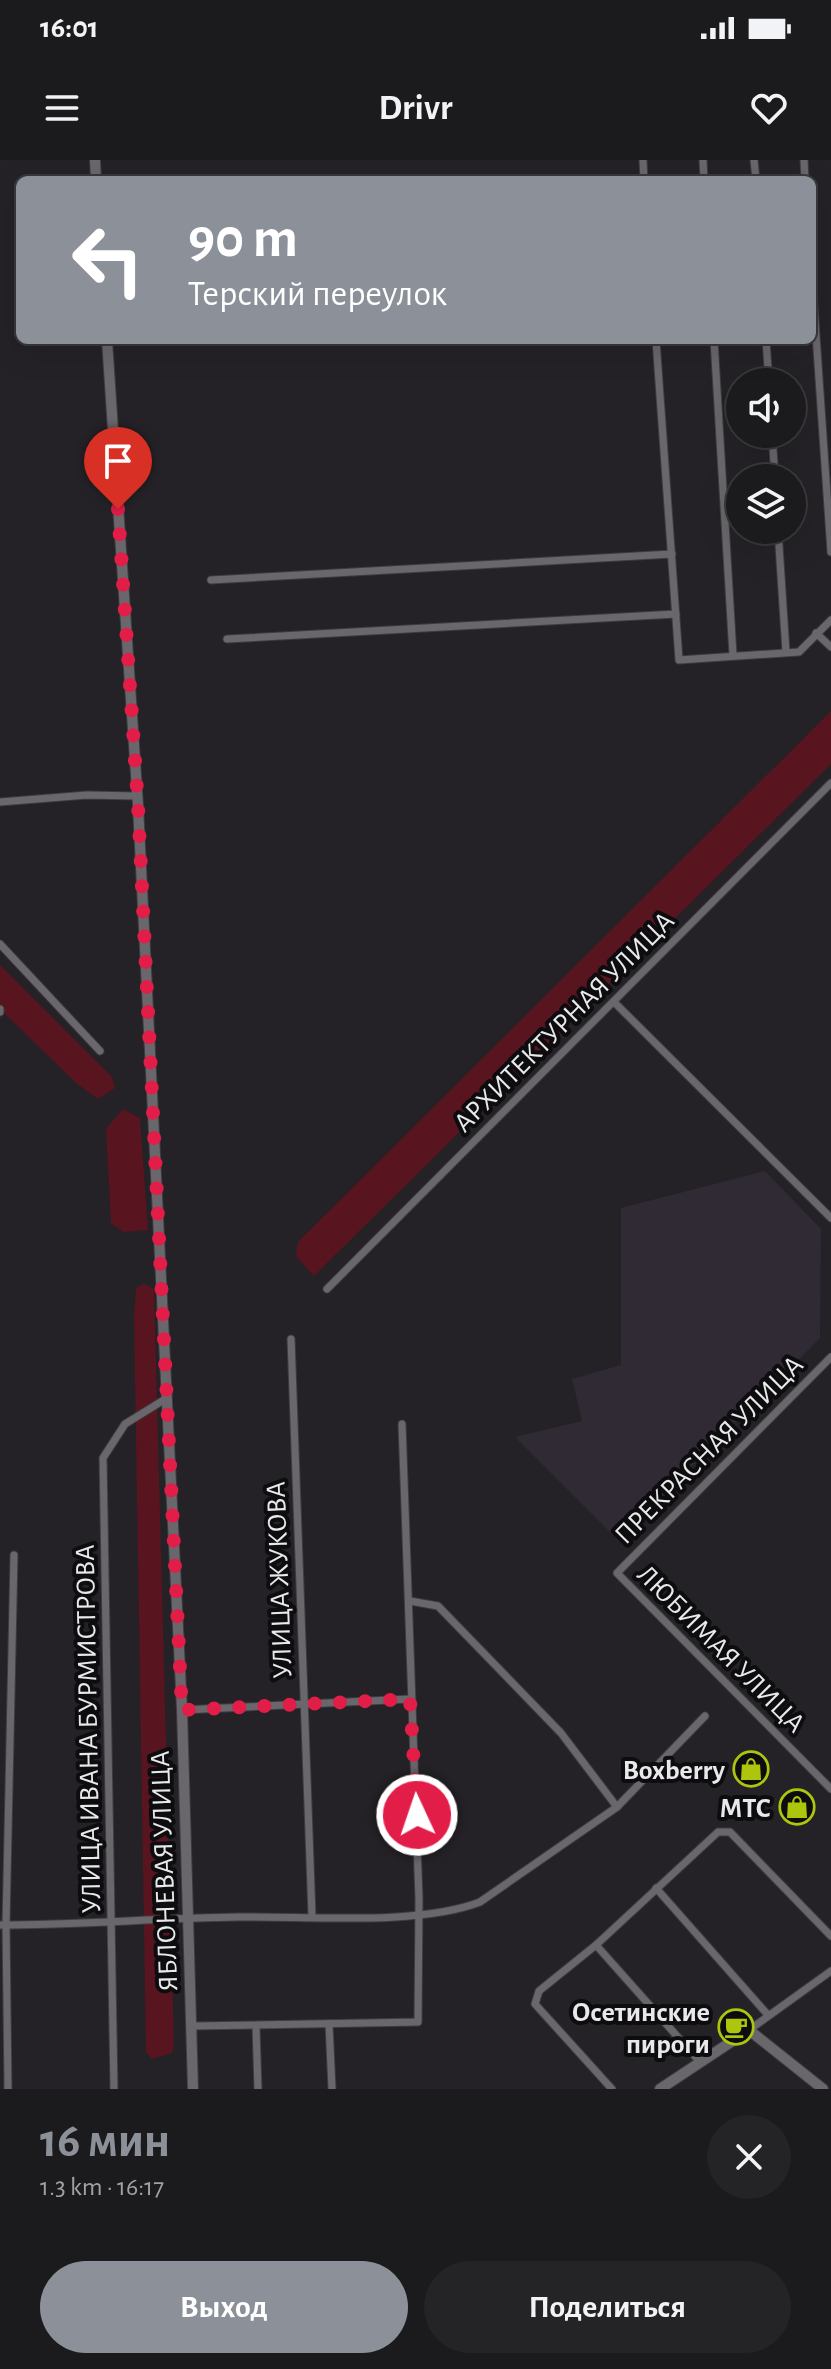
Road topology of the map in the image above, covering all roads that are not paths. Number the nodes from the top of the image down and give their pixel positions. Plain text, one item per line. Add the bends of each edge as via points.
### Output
1 (816, 335) edge
2 (107, 344) edge
3 (656, 344) edge
4 (714, 344) edge
5 (766, 344) edge
6 (768, 368) edge
7 (779, 544) edge
8 (831, 552) edge
9 (672, 554) junction
10 (211, 580) dead end
11 (676, 614) junction
12 (831, 620) edge
13 (816, 633) junction
14 (227, 639) dead end
15 (831, 647) edge
16 (786, 652) junction
17 (733, 655) junction
18 (831, 783) edge
19 (137, 796) junction
20 (0, 802) edge
21 (0, 944) edge
22 (614, 1002) junction
23 (100, 1051) dead end
24 (831, 1218) edge
25 (327, 1289) dead end
26 (291, 1339) dead end
27 (831, 1357) edge
28 (167, 1398) junction
29 (402, 1424) dead end
30 (14, 1555) dead end
31 (617, 1573) joint
32 (410, 1601) junction
33 (410, 1699) junction
34 (305, 1705) junction
35 (182, 1710) junction
36 (705, 1716) dead end
37 (831, 1789) edge
38 (617, 1807) junction
39 (656, 1888) junction
40 (417, 1915) junction
41 (312, 1916) junction
42 (188, 1917) junction
43 (114, 1920) junction
44 (3, 1925) edge
45 (831, 1936) edge
46 (596, 1945) junction
47 (831, 1971) edge
48 (768, 2015) junction
49 (329, 2024) junction
50 (193, 2026) junction
51 (256, 2026) junction
52 (749, 2030) junction
53 (700, 2062) junction
54 (8, 2089) edge
55 (114, 2089) edge
56 (193, 2089) edge
57 (258, 2089) edge
58 (332, 2089) edge
59 (612, 2089) edge
60 (660, 2089) edge
61 (823, 2089) edge

1 - 8 street
2 - 19 street, ЯБЛОНЕВАЯ УЛИЦА
3 - 9 street
4 - 17 street
5 - 6 street
7 - 16 street
9 - 10 street
9 - 11 street
11 - 14 street
11 - 17 street via 679,660
12 - 13 street
13 - 15 street
13 - 16 street via 799,652
16 - 17 street
18 - 22 street, АРХИТЕКТУРНАЯ УЛИЦА
19 - 20 street
19 - 28 street, ЯБЛОНЕВАЯ УЛИЦА
21 - 23 street
22 - 24 street
22 - 25 street, АРХИТЕКТУРНАЯ УЛИЦА
26 - 34 street, УЛИЦА ЖУКОВА
27 - 31 street, ПРЕКРАСНАЯ УЛИЦА
28 - 35 street, ЯБЛОНЕВАЯ УЛИЦА
28 - 43 street, УЛИЦА ИВАНА БУРМИСТРОВА via 125,1424 103,1458
29 - 32 street
30 - 44 street
31 - 37 street, ЛЮБИМАЯ УЛИЦА
32 - 33 street
32 - 38 street via 438,1606 561,1733
33 - 34 street
33 - 40 street
34 - 35 street
34 - 41 street, УЛИЦА ЖУКОВА
35 - 42 street, ЯБЛОНЕВАЯ УЛИЦА
36 - 38 street
38 - 40 street via 480,1902
39 - 45 street via 725,1830
39 - 46 street
39 - 48 street
40 - 41 street
40 - 49 street via 418,2022
41 - 42 street
42 - 43 street
42 - 50 street, ЯБЛОНЕВАЯ УЛИЦА
43 - 44 street
43 - 55 street, УЛИЦА ИВАНА БУРМИСТРОВА
44 - 54 street
46 - 53 street
46 - 59 street via 539,1991 535,2004
47 - 48 street
48 - 52 street
49 - 51 street
49 - 58 street
50 - 51 street
50 - 56 street, ЯБЛОНЕВАЯ УЛИЦА
51 - 57 street
52 - 53 street
52 - 61 street
53 - 60 street

